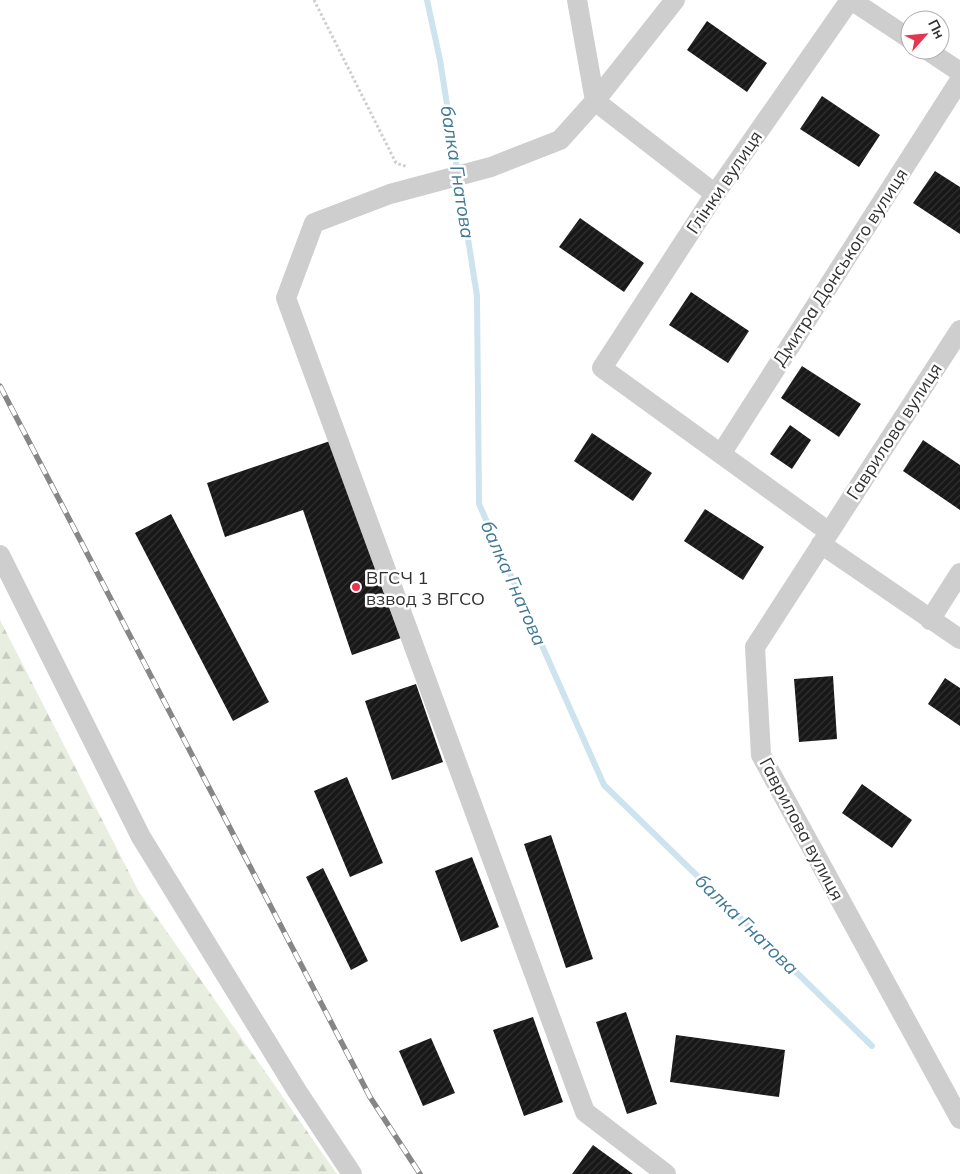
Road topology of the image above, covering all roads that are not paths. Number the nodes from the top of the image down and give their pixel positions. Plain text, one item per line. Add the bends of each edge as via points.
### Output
1 (577, 0) edge
2 (675, 0) edge
3 (850, 0) edge
4 (900, 32) edge
5 (942, 60) edge
6 (960, 72) edge
7 (960, 80) edge
8 (595, 101) junction
9 (715, 194) junction
10 (960, 330) edge
11 (721, 454) junction
12 (825, 538) junction
13 (0, 555) edge
14 (960, 573) edge
15 (930, 620) junction
16 (960, 639) edge
17 (960, 1119) edge
18 (352, 1174) edge
19 (666, 1174) edge

1 - 8 street
2 - 8 street
3 - 4 street
3 - 9 street, Глінки вулиця
5 - 6 street
7 - 11 street, Дмитра Донського вулиця
8 - 9 street
8 - 19 street via 560,140 491,166 390,194 314,223 286,298 585,1112
9 - 11 street, Глінки вулиця via 602,368
10 - 12 street, Гаврилова вулиця
11 - 12 street
12 - 15 street
12 - 17 street, Гаврилова вулиця via 755,647 761,756
13 - 18 street via 141,837
14 - 15 street
15 - 16 street

